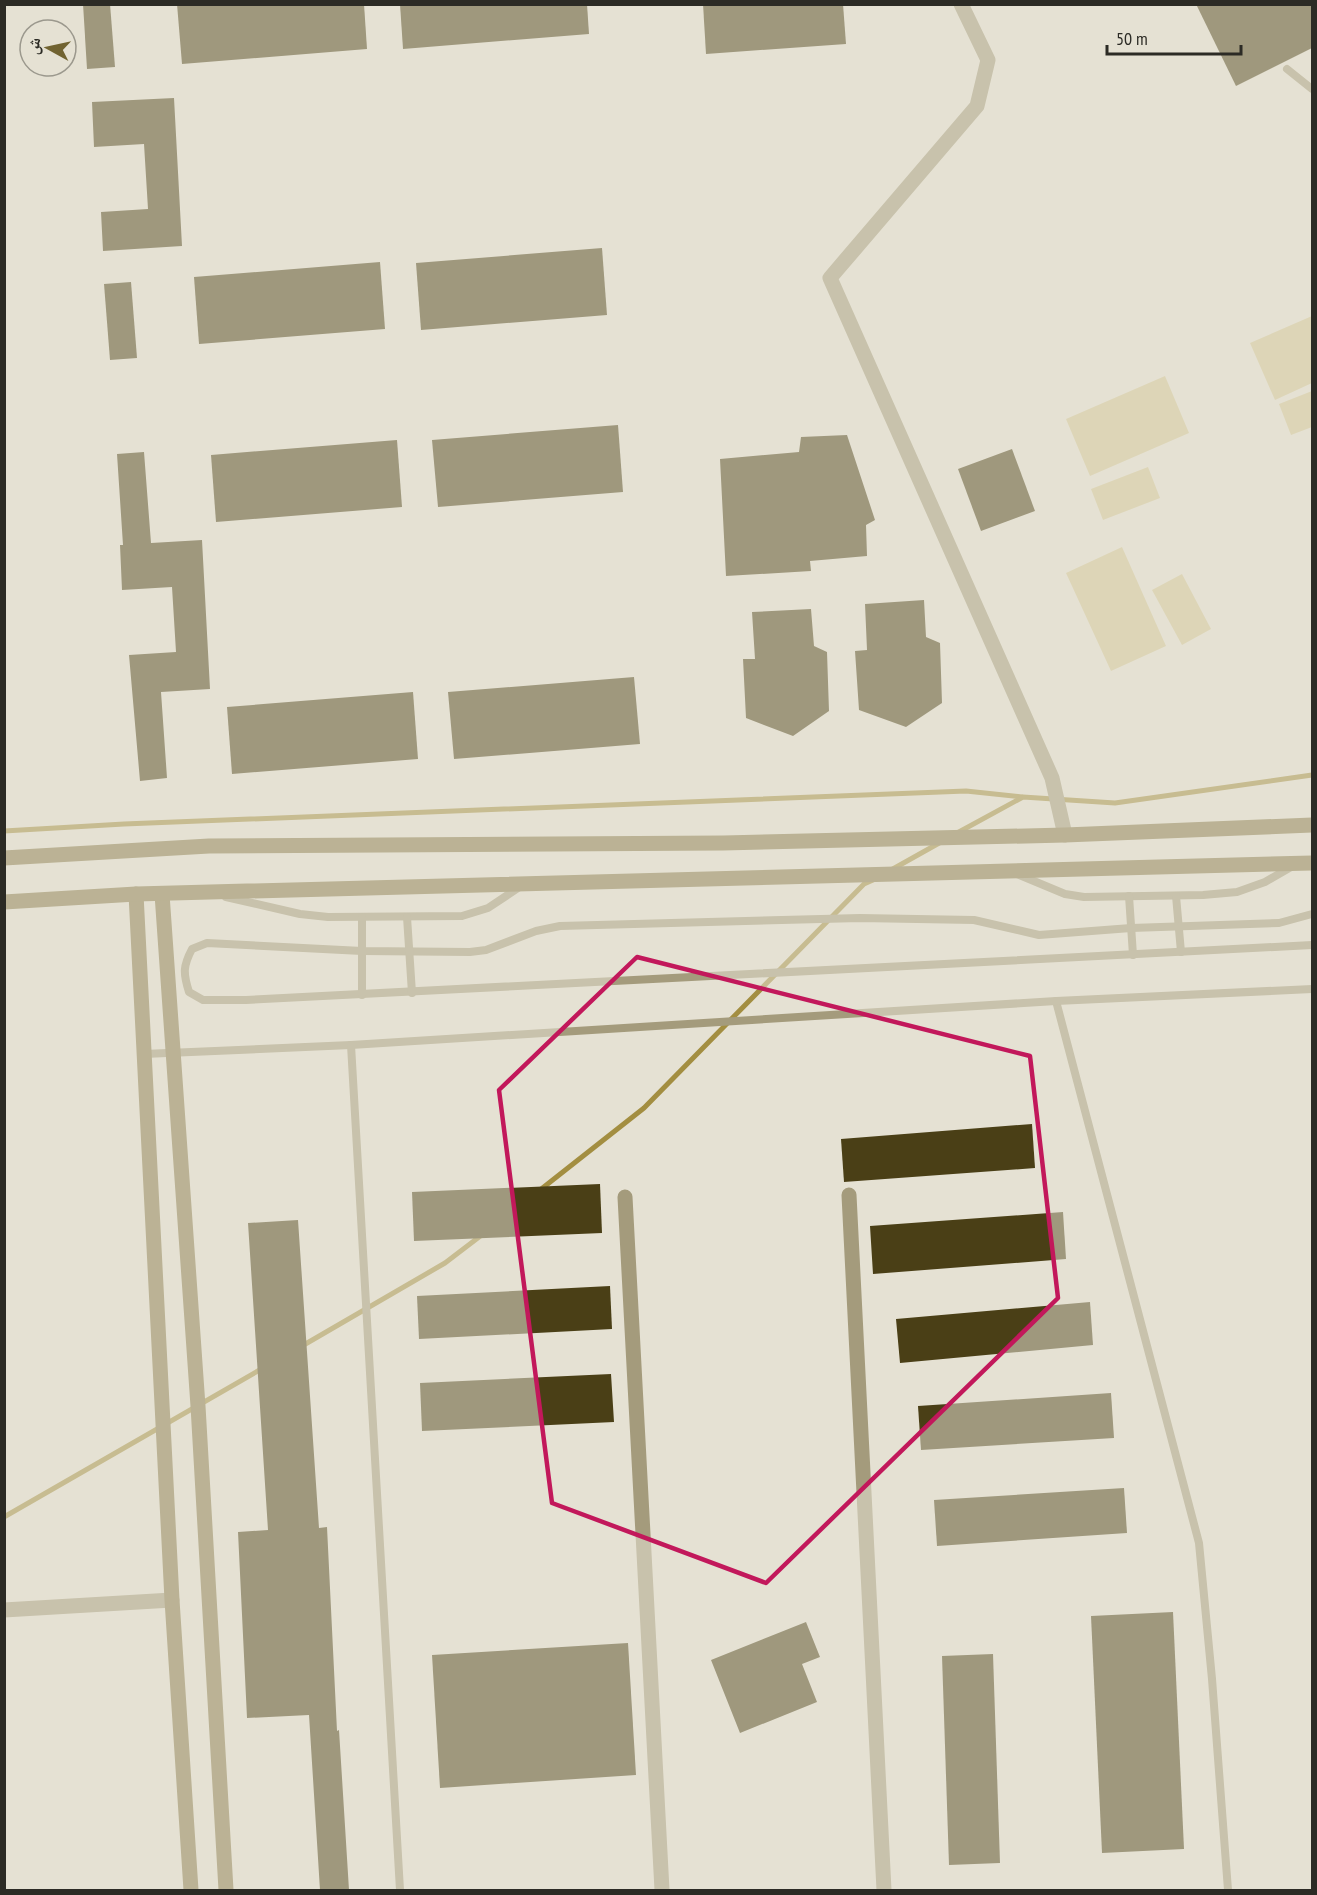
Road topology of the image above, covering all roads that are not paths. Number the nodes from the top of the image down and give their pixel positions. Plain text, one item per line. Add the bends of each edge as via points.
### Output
1 (961, 4) edge
2 (1287, 69) dead end
3 (1312, 89) edge
4 (1312, 825) edge
5 (1065, 835) junction
6 (4, 858) edge
7 (1312, 863) edge
8 (1296, 864) junction
9 (1011, 871) junction
10 (524, 884) junction
11 (208, 892) junction
12 (136, 894) junction
13 (162, 894) junction
14 (1128, 896) junction
15 (1176, 896) junction
16 (4, 902) edge
17 (1312, 914) edge
18 (362, 917) junction
19 (407, 917) junction
20 (1179, 927) junction
21 (1131, 928) junction
22 (1312, 945) edge
23 (362, 951) junction
24 (410, 951) junction
25 (1181, 952) junction
26 (1132, 955) junction
27 (1312, 988) edge
28 (412, 993) junction
29 (363, 995) junction
30 (1056, 1001) junction
31 (351, 1045) junction
32 (174, 1053) junction
33 (144, 1054) junction
34 (849, 1195) dead end
35 (625, 1197) dead end
36 (172, 1600) junction
37 (4, 1610) edge
38 (191, 1890) edge
39 (226, 1890) edge
40 (400, 1890) edge
41 (662, 1890) edge
42 (884, 1890) edge
43 (1228, 1890) edge

1 - 5 street via 988,60 977,106 830,278 1052,778
2 - 3 lane
4 - 5 street
5 - 6 street via 723,843 208,846
7 - 8 street
8 - 9 street
8 - 15 lane via 1237,892
9 - 10 street
9 - 14 lane via 1065,894
10 - 11 street
10 - 19 lane via 488,908 462,916
11 - 13 street
11 - 18 lane via 300,914
12 - 13 street
12 - 16 street
12 - 33 street
13 - 32 street
14 - 15 lane
14 - 21 lane
15 - 20 lane
17 - 20 lane via 1279,923
18 - 19 lane
18 - 23 lane
19 - 24 lane
20 - 21 lane
20 - 25 lane
21 - 24 lane via 1039,935 974,920 860,918 571,926 536,931 486,950
21 - 26 lane
22 - 25 lane
23 - 24 lane
23 - 29 lane
23 - 29 lane via 207,944 192,949 185,962 184,977 189,992 203,1000
24 - 28 lane
25 - 26 lane
26 - 28 lane
27 - 30 lane
28 - 29 lane
30 - 31 lane
30 - 43 lane via 1199,1543
31 - 32 lane
31 - 40 lane
32 - 33 lane
32 - 39 street
33 - 36 street
34 - 42 street
35 - 41 street
36 - 37 street
36 - 38 street

